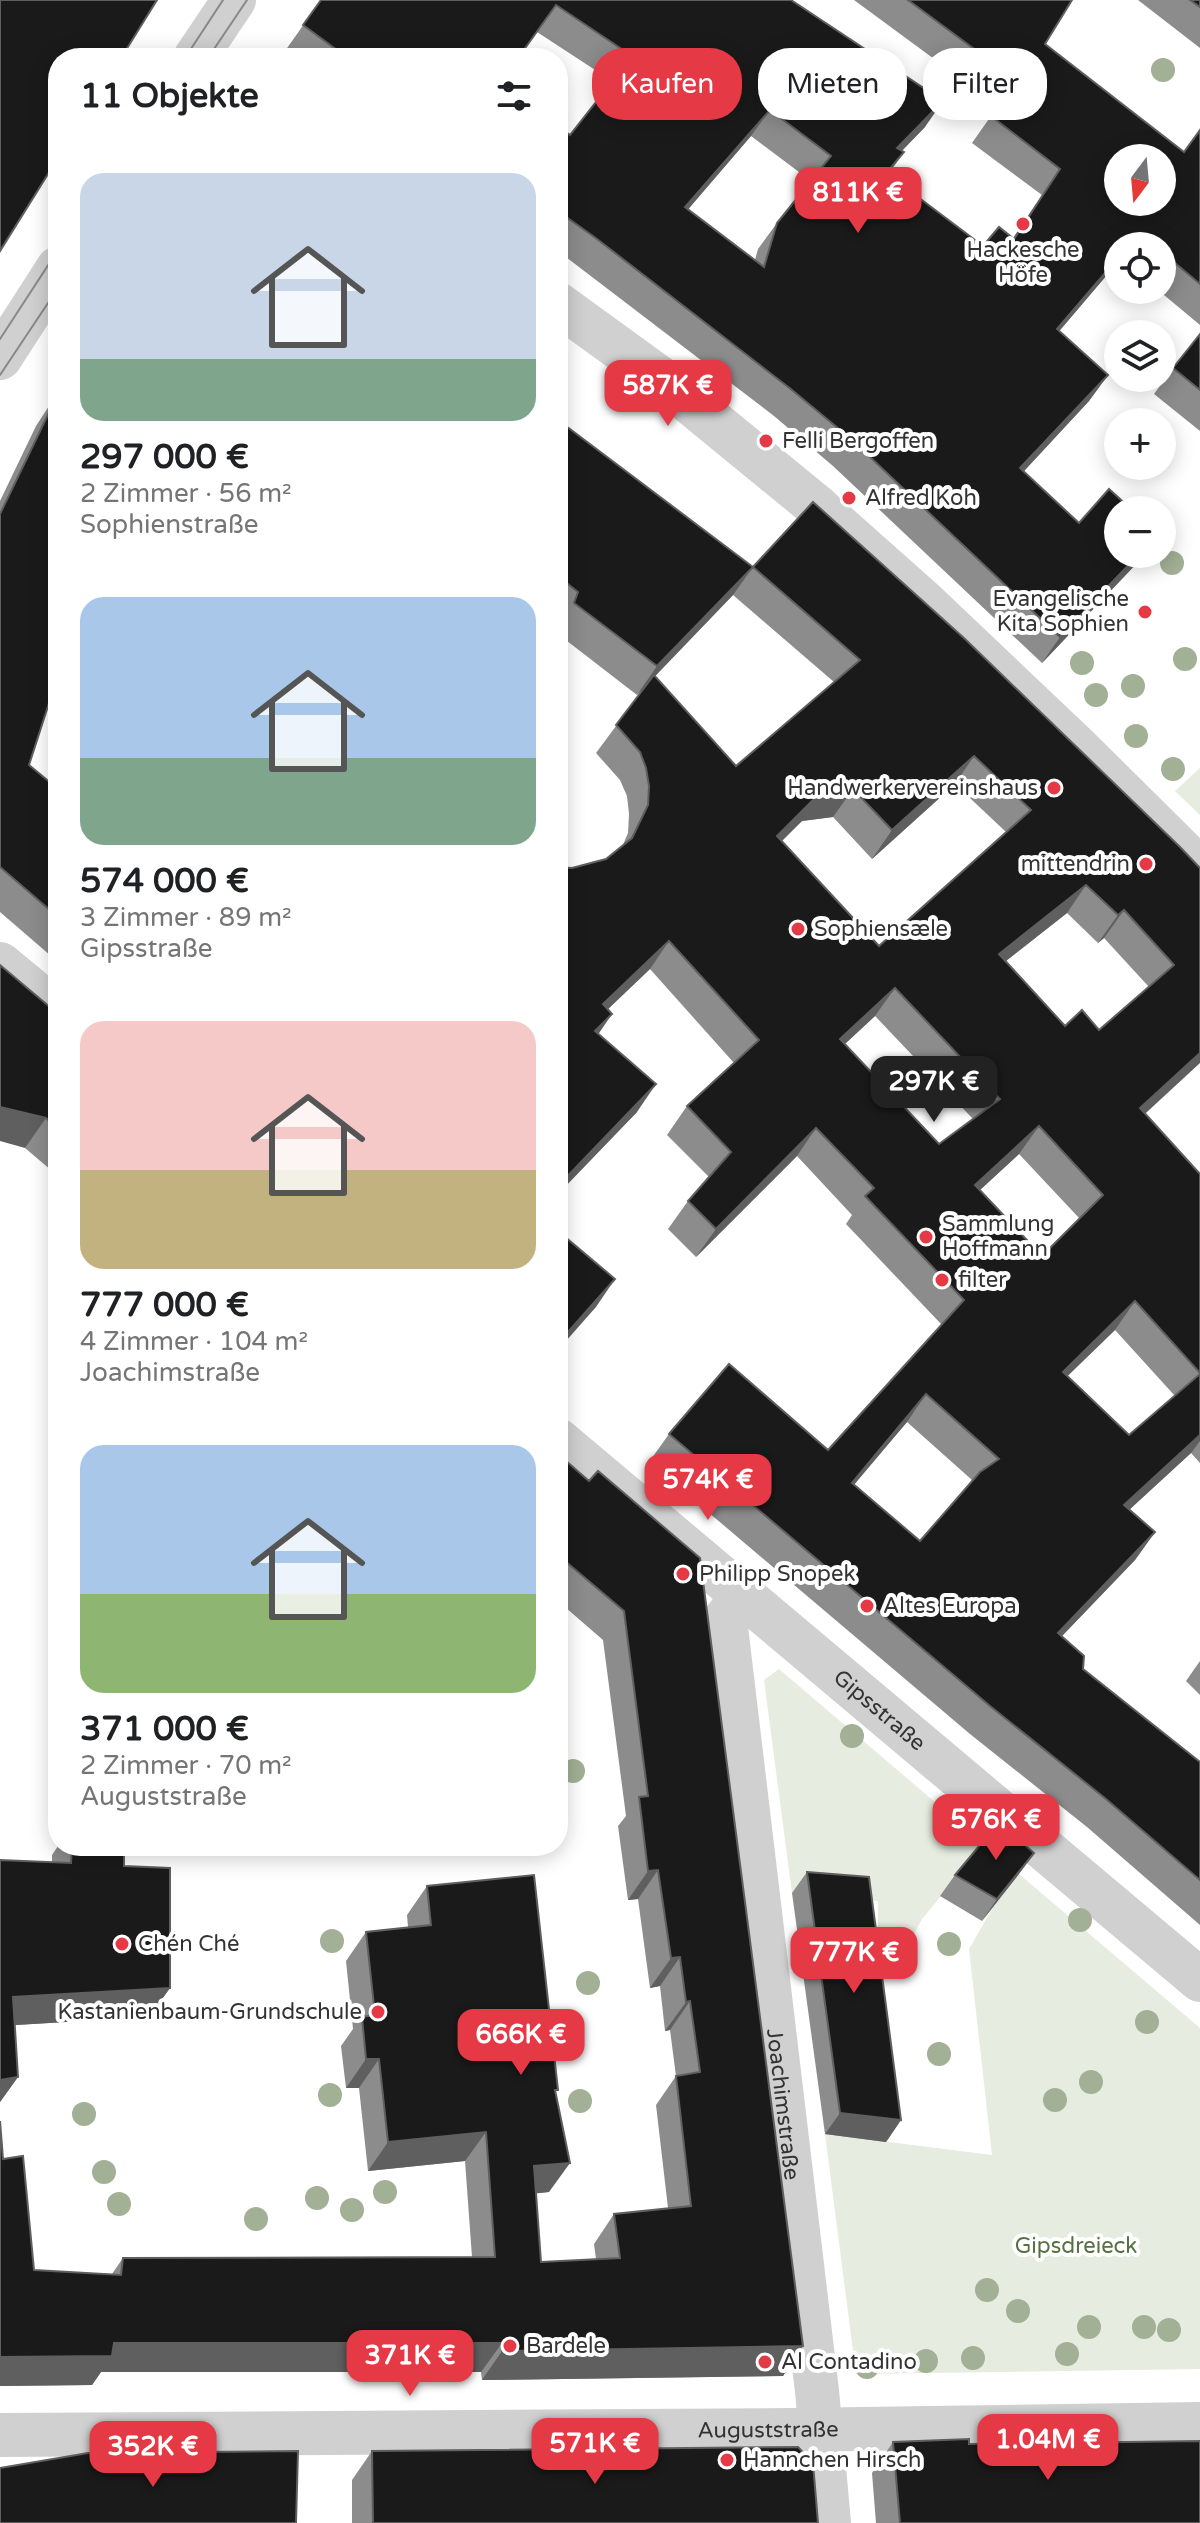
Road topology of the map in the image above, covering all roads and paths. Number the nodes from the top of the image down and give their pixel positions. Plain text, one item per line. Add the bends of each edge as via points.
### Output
1 (234, 0) edge
2 (208, 48) edge
3 (48, 284) edge
4 (568, 311) edge
5 (0, 358) edge
6 (1200, 869) edge
7 (0, 964) edge
8 (48, 1004) edge
9 (568, 1448) edge
10 (743, 1596) junction
11 (1200, 1980) edge
12 (1200, 2424) edge
13 (821, 2430) junction
14 (0, 2435) edge
15 (829, 2523) edge

1 - 2 street
3 - 5 street
4 - 6 street via 660,378 815,505 947,624
7 - 8 street
9 - 10 street, Gipsstraße
10 - 11 street, Gipsstraße
10 - 13 street, Joachimstraße via 725,1619
12 - 13 street, Auguststraße
13 - 14 street, Auguststraße
13 - 15 street, Joachimstraße

